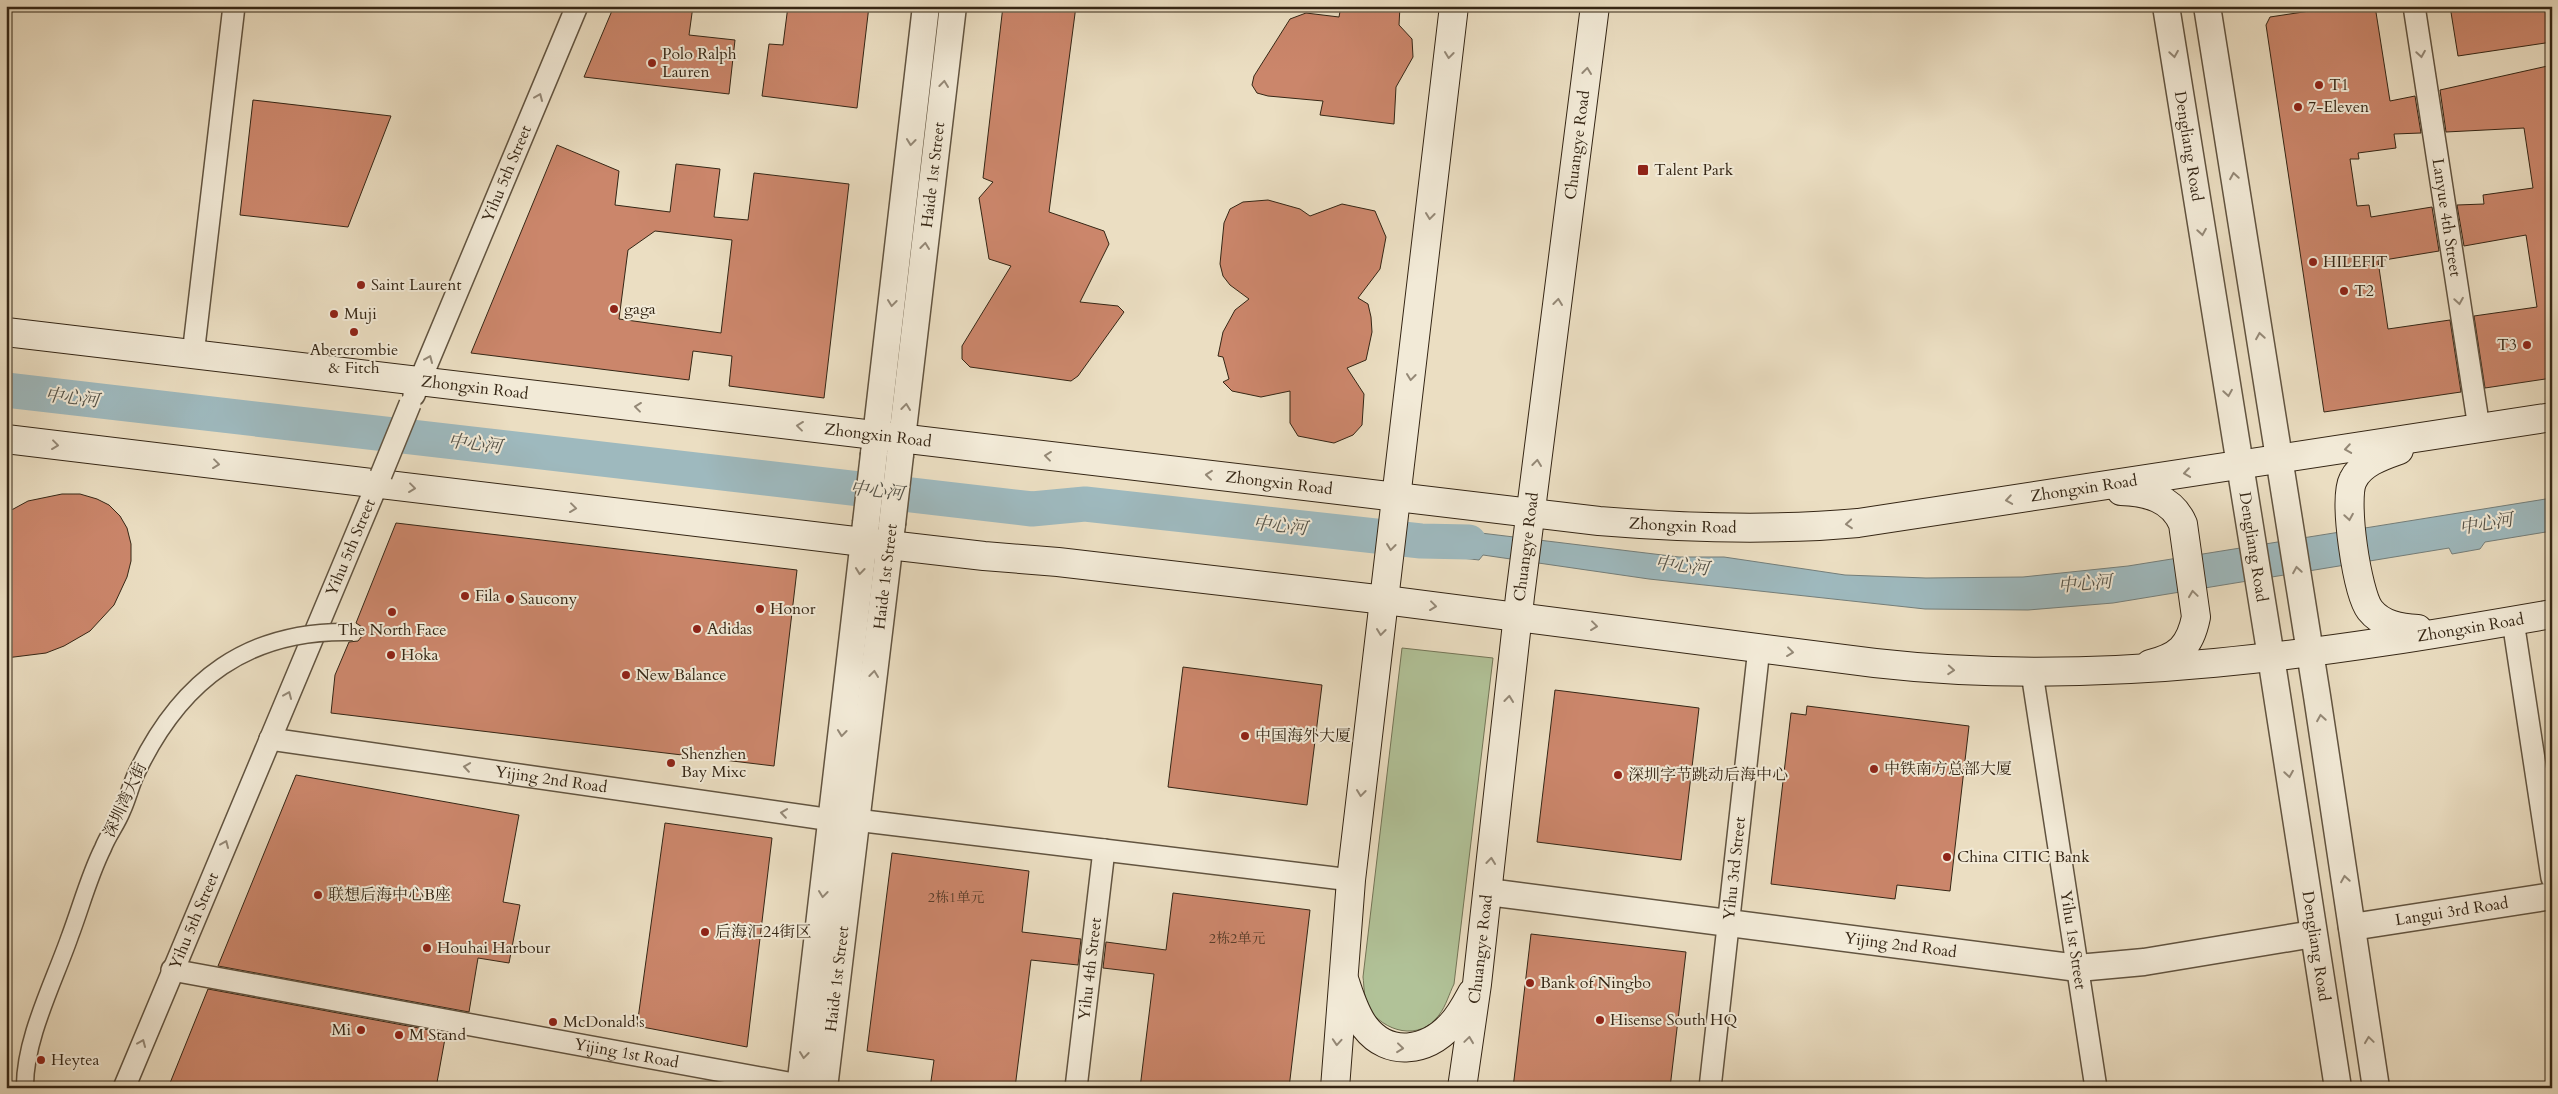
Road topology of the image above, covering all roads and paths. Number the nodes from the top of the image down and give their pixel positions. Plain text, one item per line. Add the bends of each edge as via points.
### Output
1 (234, 6) edge
2 (577, 6) edge
3 (926, 6) edge
4 (953, 6) edge
5 (1454, 6) edge
6 (1595, 6) edge
7 (2166, 6) edge
8 (2207, 6) edge
9 (2414, 6) edge
10 (6, 332) edge
11 (193, 355) junction
12 (415, 393) junction
13 (2552, 417) edge
14 (2479, 428) junction
15 (2446, 434) junction
16 (6, 439) edge
17 (888, 446) junction
18 (2280, 459) junction
19 (2240, 465) junction
20 (379, 480) junction
21 (2069, 491) junction
22 (1396, 503) junction
23 (1530, 517) junction
24 (877, 533) junction
25 (1386, 592) junction
26 (1519, 607) junction
27 (2552, 614) edge
28 (2513, 621) junction
29 (2473, 627) junction
30 (353, 632) dead end
31 (1759, 648) junction
32 (2310, 652) junction
33 (2271, 657) junction
34 (2106, 671) junction
35 (2032, 673) junction
36 (270, 739) junction
37 (844, 820) junction
38 (1104, 850) junction
39 (2552, 878) edge
40 (1351, 880) junction
41 (1488, 892) junction
42 (2552, 896) edge
43 (1728, 923) junction
44 (2352, 927) junction
45 (2313, 934) junction
46 (2078, 968) junction
47 (172, 970) junction
48 (1342, 973) junction
49 (1477, 984) junction
50 (810, 1087) edge
51 (25, 1088) edge
52 (124, 1088) edge
53 (1076, 1088) edge
54 (1335, 1088) edge
55 (1462, 1088) edge
56 (1710, 1088) edge
57 (2096, 1088) edge
58 (2338, 1088) edge
59 (2376, 1088) edge

1 - 11 street
12 -> 2 street, Yihu 5th Street
3 -> 17 street, Haide 1st Street
17 -> 4 street, Haide 1st Street
5 -> 22 main road
23 -> 6 main road, Chuangye Road
7 -> 19 street, Dengliang Road
18 -> 8 street
9 -> 14 street, Lanyue 4th Street
10 - 11 main road, Zhongxin Road
11 - 12 main road, Zhongxin Road
17 -> 12 main road, Zhongxin Road
12 - 20 street, Yihu 5th Street, bridge
13 - 14 main road, Zhongxin Road
14 - 15 main road, Zhongxin Road
15 -> 18 main road, Zhongxin Road
15 -> 29 main road via 2388,454 2358,471 2352,481 2348,508 2360,588 2365,602 2378,618 2397,627 2416,629
16 -> 20 main road, Zhongxin Road
22 -> 17 main road, Zhongxin Road
17 - 24 street, Haide 1st Street, bridge
18 - 19 main road, Zhongxin Road
32 -> 18 street
19 -> 21 main road, Zhongxin Road
19 - 33 street, Dengliang Road
20 -> 24 main road, Zhongxin Road
36 -> 20 street, Yihu 5th Street
21 -> 23 main road, Zhongxin Road via 1858,523 1794,528
34 -> 21 main road via 2169,659 2188,641 2196,617 2183,524 2164,500 2151,494
22 - 23 main road, Zhongxin Road
22 -> 25 main road
23 - 26 main road, Chuangye Road
24 - 25 main road, Zhongxin Road via 1058,562
24 - 37 street, Haide 1st Street
25 -> 26 main road, Zhongxin Road
25 -> 40 main road
26 -> 31 main road, Zhongxin Road
41 -> 26 main road, Chuangye Road
27 - 28 main road, Zhongxin Road
28 - 29 main road, Zhongxin Road
28 - 39 street
29 - 32 main road, Zhongxin Road
30 - 51 street, 深圳湾大街, bridge via 330,631 295,636 243,652 221,666 179,703 152,743 102,849 29,1049
31 -> 35 main road, Zhongxin Road via 1914,667
31 - 43 street, Yihu 3rd Street
32 - 33 main road, Zhongxin Road
44 -> 32 street
33 - 34 main road, Zhongxin Road via 2178,668
33 -> 45 street, Dengliang Road
34 - 35 main road, Zhongxin Road
35 - 46 street, Yihu 1st Street
37 -> 36 street, Yijing 2nd Road
47 -> 36 street, Yihu 5th Street
37 - 38 street, Yijing 2nd Road
37 - 50 street, Haide 1st Street
38 - 40 street, Yijing 2nd Road
38 - 53 street, Yihu 4th Street
40 - 48 main road
41 - 43 street, Yijing 2nd Road
41 - 49 main road, Chuangye Road
42 - 44 street, Langui 3rd Road
43 - 46 street, Yijing 2nd Road
43 - 56 street, Yihu 3rd Street
59 -> 44 street
45 - 46 street, Yijing 2nd Road via 2137,963
45 - 58 street, Dengliang Road
46 - 57 street, Yihu 1st Street
47 - 50 street, Yijing 1st Road
52 -> 47 street, Yihu 5th Street
48 -> 49 main road via 1364,1026 1389,1046 1405,1049 1422,1046 1438,1038 1452,1024
48 -> 54 main road
55 -> 49 main road, Chuangye Road

